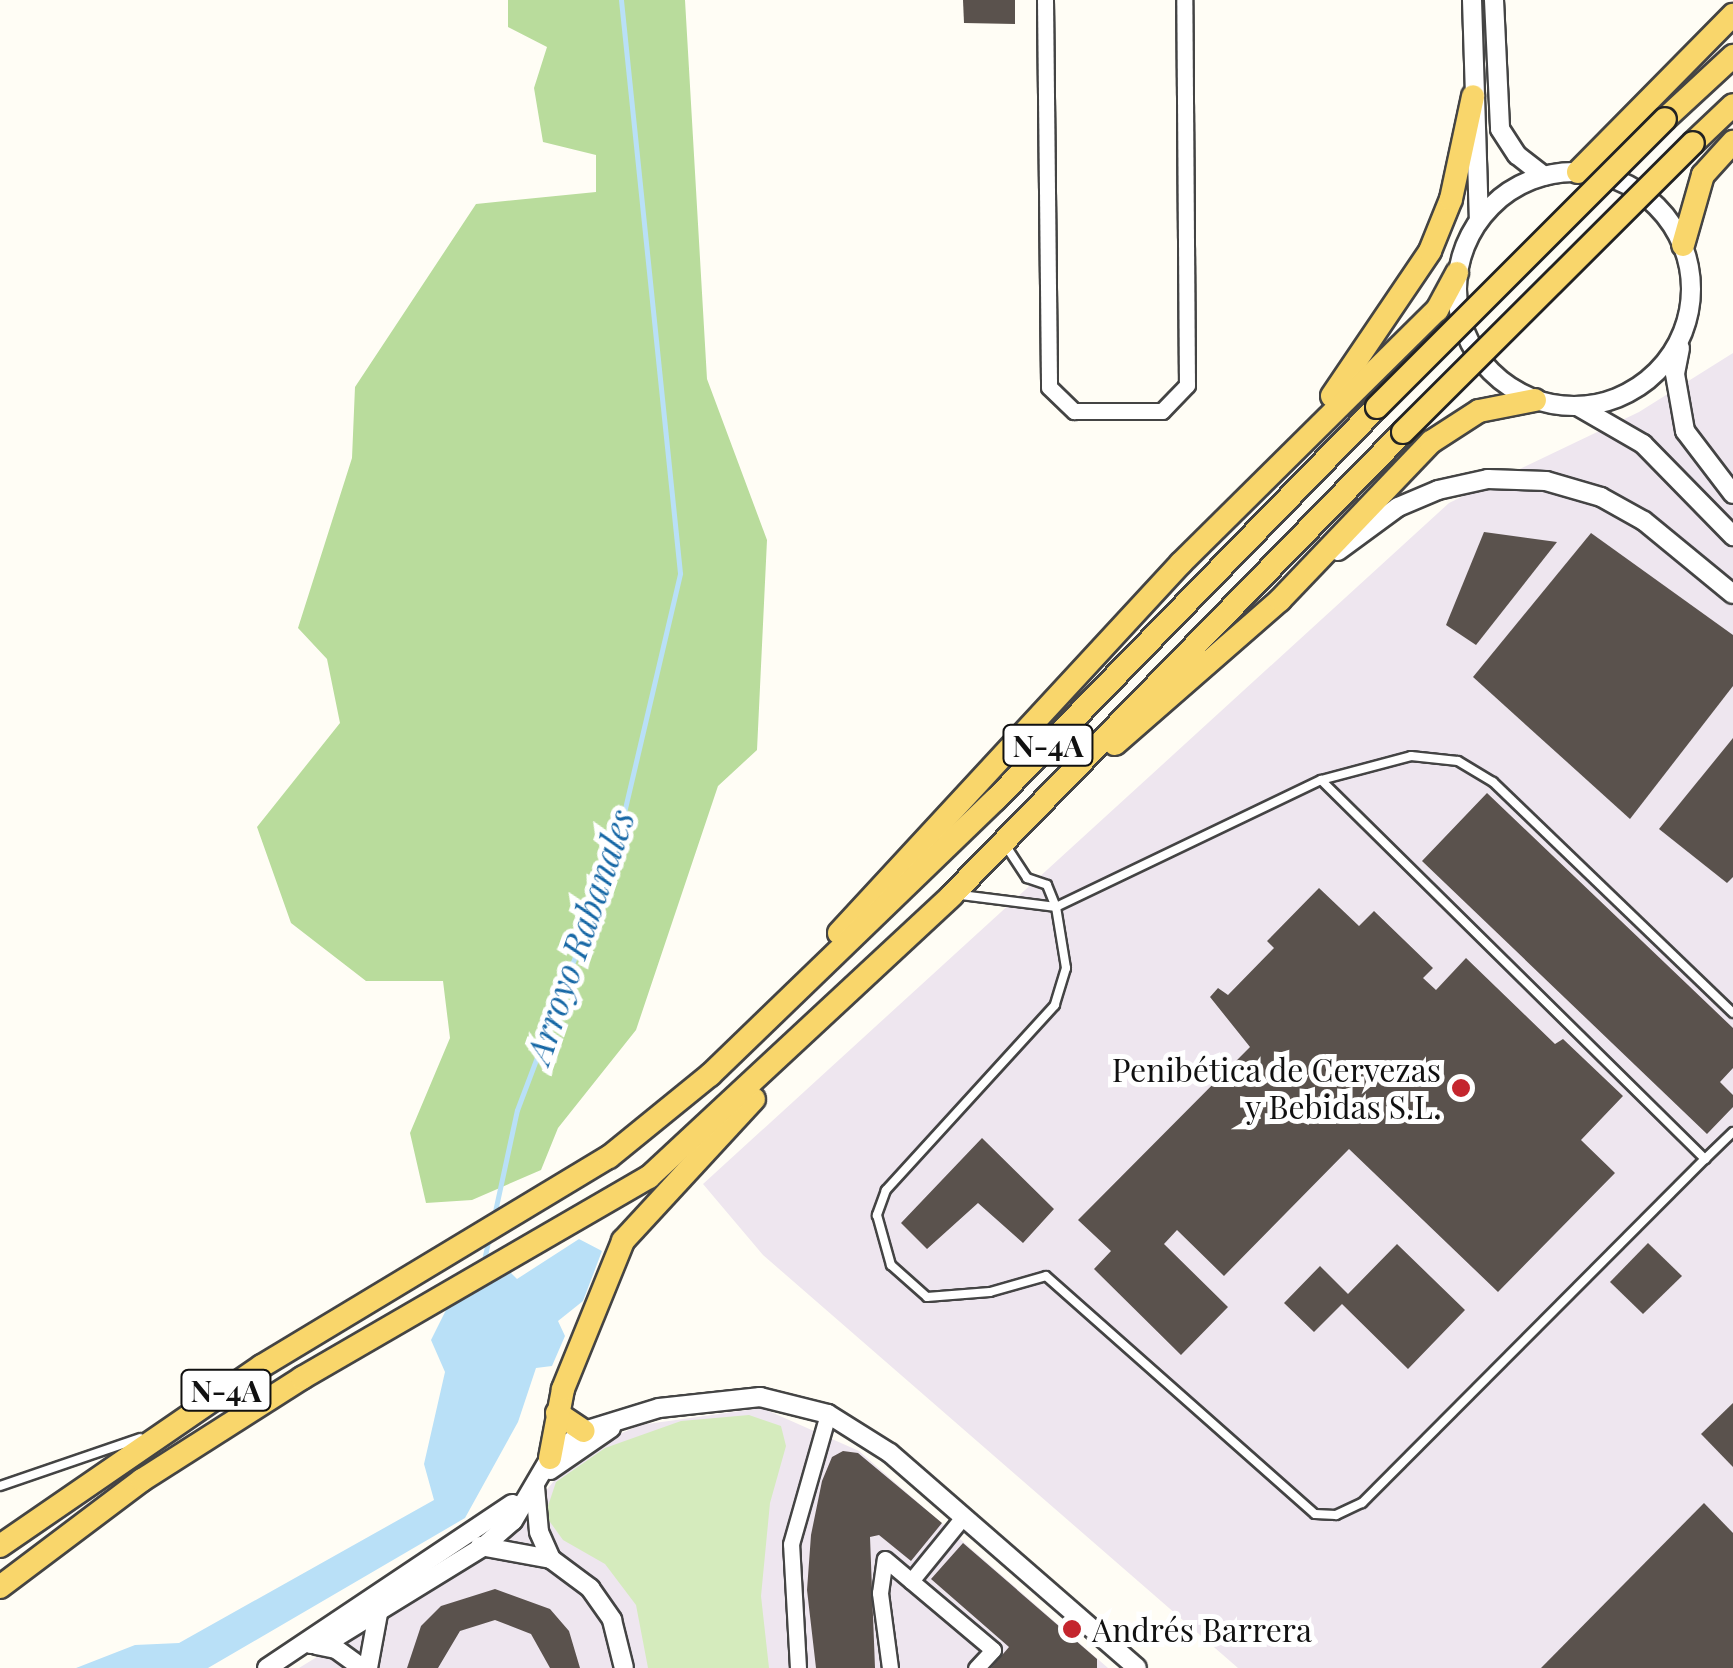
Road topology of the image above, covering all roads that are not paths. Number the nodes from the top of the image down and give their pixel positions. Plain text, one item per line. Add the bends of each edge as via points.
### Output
1 (1045, 0) edge
2 (1184, 0) edge
3 (1472, 0) edge
4 (1494, 0) edge
5 (1733, 14) edge
6 (1733, 56) edge
7 (1473, 96) junction
8 (1733, 106) edge
9 (1733, 142) edge
10 (1578, 172) junction
11 (1544, 176) junction
12 (1479, 219) junction
13 (1683, 245) junction
14 (1457, 272) junction
15 (1685, 328) junction
16 (1535, 400) junction
17 (1579, 406) junction
18 (1733, 494) edge
19 (1733, 536) edge
20 (1182, 564) junction
21 (1733, 594) edge
22 (1280, 600) junction
23 (1321, 780) junction
24 (1004, 842) junction
25 (952, 896) junction
26 (1056, 907) junction
27 (1733, 1013) edge
28 (816, 1029) junction
29 (710, 1075) junction
30 (1733, 1132) edge
31 (1705, 1159) junction
32 (557, 1413) junction
33 (828, 1414) junction
34 (623, 1418) junction
35 (168, 1428) junction
36 (584, 1431) junction
37 (550, 1458) junction
38 (534, 1481) junction
39 (0, 1486) edge
40 (962, 1517) junction
41 (459, 1544) junction
42 (0, 1546) edge
43 (484, 1546) junction
44 (551, 1559) junction
45 (910, 1581) junction
46 (0, 1587) edge
47 (377, 1611) junction
48 (311, 1644) junction
49 (267, 1668) edge
50 (365, 1668) edge
51 (624, 1668) edge
52 (798, 1668) edge
53 (890, 1668) edge
54 (976, 1668) edge
55 (1137, 1668) edge

1 - 2 street via 1048,387 1074,411 1092,411 1162,410 1187,385
3 - 7 street
4 - 11 street via 1500,128 1517,156
5 - 10 main road
6 - 29 main road, N-4A, bridge via 1377,407 995,800
7 - 12 street via 1482,164
7 - 20 main road via 1451,199 1394,312 1347,380
8 - 24 main road, N-4A, bridge via 1403,432
9 - 13 main road via 1703,175
10 - 11 street
10 - 13 street via 1641,193
11 - 12 street via 1508,192
12 - 14 street
13 - 15 street via 1690,272
14 - 16 street via 1458,313 1473,350 1500,380
14 - 20 main road via 1437,310
15 - 17 street via 1644,384 1613,400
15 - 18 street via 1674,374 1685,431
16 - 17 street
16 - 22 main road via 1479,411 1431,442
17 - 19 street via 1642,444
20 - 29 main road via 899,862
21 - 22 street via 1644,522 1601,497 1546,481 1488,479 1398,507
22 - 24 main road
23 - 26 lane
23 - 27 lane via 1411,756 1458,760 1493,782
23 - 31 lane
24 - 25 main road, N-4A
24 - 26 lane via 1027,878 1047,885
25 - 26 lane via 982,894
25 - 28 main road, N-4A
26 - 31 lane via 1066,968 1056,1006 886,1190 878,1215 892,1265 927,1297 990,1292 1046,1276 1316,1514 1336,1515 1362,1503
28 - 32 main road via 624,1240
28 - 46 main road, N-4A via 649,1177 142,1480
29 - 35 main road, N-4A via 544,1200
30 - 31 lane
32 - 36 main road
32 - 37 main road
33 - 34 street via 760,1397
33 - 40 street via 890,1453
33 - 52 street via 790,1544
34 - 36 street
34 - 38 street
35 - 39 lane
35 - 42 main road, N-4A
36 - 37 street
37 - 38 street
38 - 41 street
38 - 43 street via 514,1520
38 - 44 street via 539,1532
40 - 45 street
40 - 55 street
41 - 43 street
41 - 47 street via 392,1590
41 - 48 street via 378,1588
43 - 44 street
43 - 47 street
44 - 51 street via 590,1588 612,1620
45 - 53 street via 885,1559 880,1593
45 - 54 street via 993,1650
47 - 48 street
47 - 50 street
48 - 49 street
48 - 50 street

